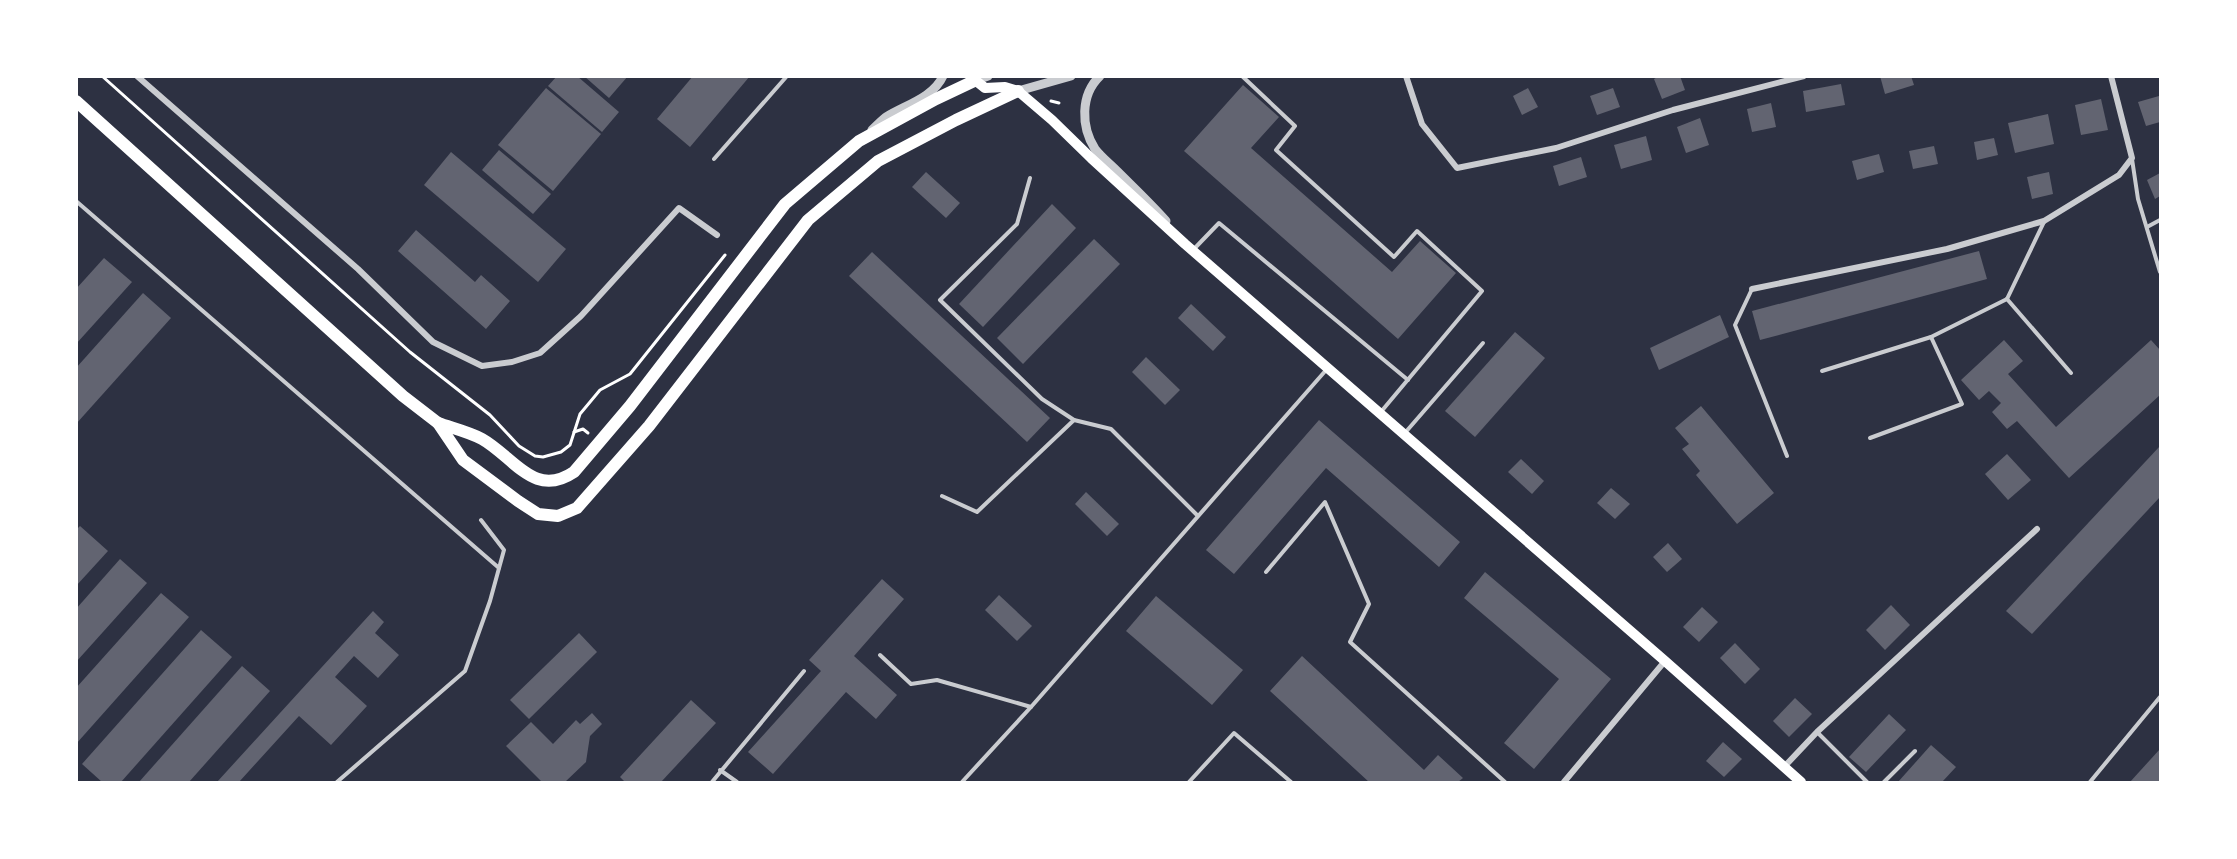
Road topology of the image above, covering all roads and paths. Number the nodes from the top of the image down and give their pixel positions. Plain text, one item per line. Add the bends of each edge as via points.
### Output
1 (102, 76) edge
2 (137, 76) edge
3 (787, 76) edge
4 (943, 76) edge
5 (988, 76) edge
6 (1071, 76) edge
7 (1100, 76) edge
8 (1242, 76) edge
9 (1406, 76) edge
10 (1804, 76) edge
11 (2111, 76) edge
12 (972, 79) edge
13 (1018, 91) junction
14 (1052, 100) dead end
15 (76, 101) edge
16 (1059, 103) dead end
17 (859, 141) junction
18 (2132, 158) junction
19 (714, 159) dead end
20 (1030, 178) dead end
21 (76, 201) edge
22 (2160, 220) edge
23 (2044, 221) junction
24 (2147, 226) junction
25 (717, 235) dead end
26 (1189, 247) junction
27 (730, 249) dead end
28 (2160, 272) edge
29 (1752, 290) joint
30 (2007, 299) junction
31 (1931, 337) junction
32 (1482, 343) dead end
33 (1327, 369) junction
34 (1822, 371) dead end
35 (2071, 373) dead end
36 (1408, 380) junction
37 (1380, 414) junction
38 (1074, 420) junction
39 (438, 423) junction
40 (1403, 434) junction
41 (1870, 438) dead end
42 (1786, 456) dead end
43 (942, 496) dead end
44 (1197, 515) junction
45 (481, 520) dead end
46 (2037, 529) dead end
47 (499, 568) junction
48 (1266, 572) dead end
49 (880, 655) dead end
50 (1665, 661) junction
51 (804, 671) dead end
52 (2160, 697) edge
53 (1031, 707) junction
54 (1817, 732) junction
55 (1915, 751) dead end
56 (1783, 767) junction
57 (720, 770) junction
58 (337, 783) edge
59 (712, 783) edge
60 (737, 783) edge
61 (962, 783) edge
62 (1189, 783) edge
63 (1291, 783) edge
64 (1505, 783) edge
65 (1564, 783) edge
66 (1801, 783) edge
67 (1867, 783) edge
68 (1884, 783) edge
69 (2090, 783) edge

1 - 27 path via 410,352 535,456 551,456 570,445 580,414 600,390 630,374
2 - 25 street via 358,269 433,342 482,366 512,363 540,353 580,316 679,207
3 - 19 lane
4 - 17 street via 931,92 885,118
5 - 12 street
6 - 13 street
7 - 26 street via 1085,104 1089,138 1096,151
8 - 36 lane via 1295,126 1276,150 1385,249 1394,257 1417,231 1482,291
9 - 10 street via 1422,124 1456,168 1556,148 1673,110
11 - 18 street
12 - 13 main road via 985,88
12 - 17 main road
13 - 26 main road
13 - 39 main road via 879,161 808,220 649,426 577,508 558,516 531,510 463,460
14 - 16 path
15 - 39 main road via 403,396
17 - 39 main road via 785,204 630,406 574,472 550,483 537,479 481,439
18 - 23 street via 2119,175
18 - 24 lane
20 - 38 lane via 1017,224 940,300 1042,399
21 - 47 lane
22 - 24 lane
23 - 29 street via 1947,249
23 - 30 lane
24 - 28 lane
26 - 33 main road
26 - 36 lane via 1219,223
29 - 42 lane via 1736,325
30 - 31 lane
30 - 35 lane
31 - 34 lane
31 - 41 lane via 1962,404
32 - 40 lane
33 - 37 main road
33 - 44 lane
36 - 37 lane
37 - 40 main road
38 - 43 lane via 977,512
38 - 44 lane via 1110,429
40 - 50 main road
44 - 53 lane
45 - 47 lane via 504,550
46 - 54 street
47 - 58 lane via 465,671
48 - 64 lane via 1325,502 1369,604 1350,642
49 - 53 lane via 911,684 937,680
50 - 56 main road
50 - 65 street
51 - 57 lane
52 - 69 lane
53 - 61 lane
54 - 56 street
54 - 67 lane
55 - 68 lane
56 - 66 main road
57 - 59 lane
57 - 60 lane
62 - 63 lane via 1234,733

